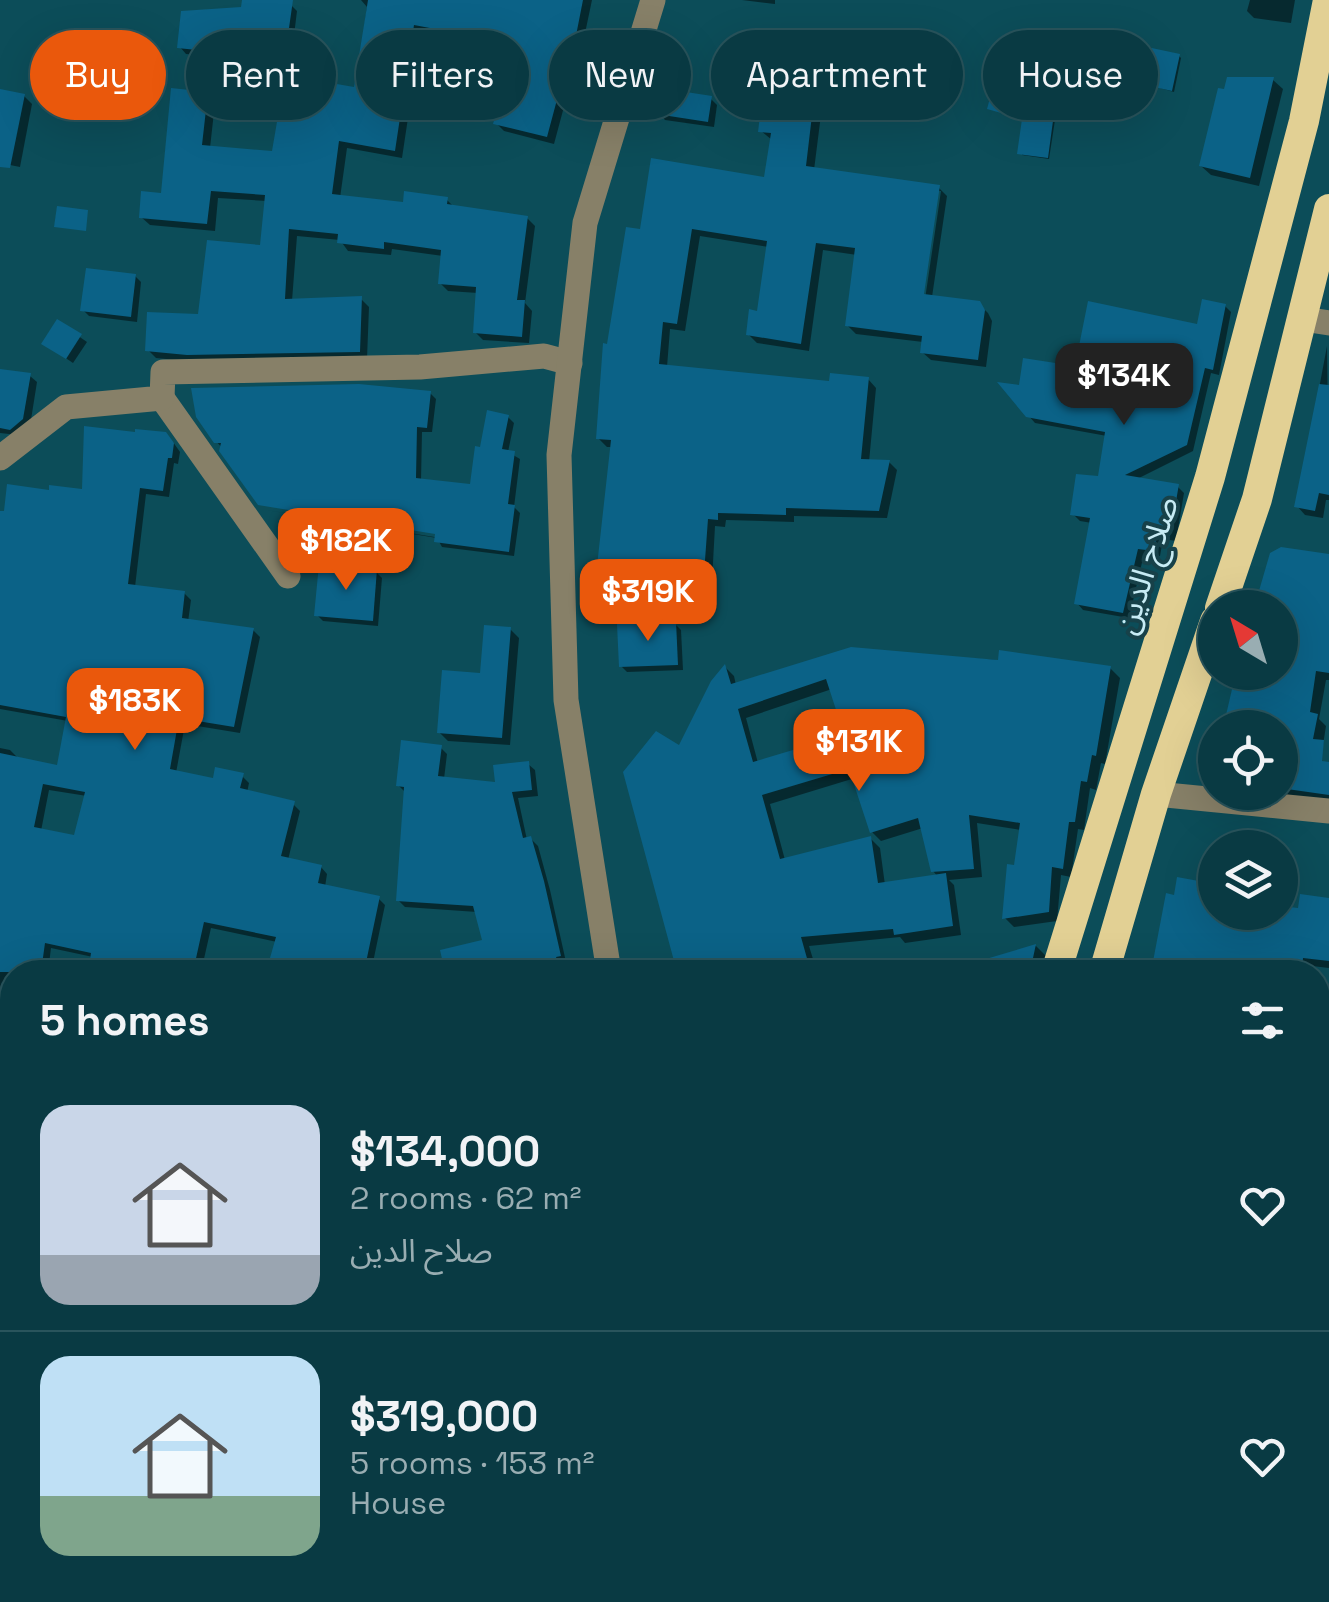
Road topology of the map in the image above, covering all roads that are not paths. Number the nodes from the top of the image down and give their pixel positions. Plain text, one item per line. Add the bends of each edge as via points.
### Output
1 (653, 0) edge
2 (1328, 0) edge
3 (1329, 208) edge
4 (1316, 321) edge
5 (570, 362) junction
6 (162, 398) junction
7 (0, 458) edge
8 (288, 576) dead end
9 (1226, 590) edge
10 (1198, 672) edge
11 (1105, 808) junction
12 (1152, 808) junction
13 (1329, 811) edge
14 (607, 960) edge
15 (1060, 960) edge
16 (1108, 960) edge

1 - 5 street via 585,223
2 - 11 highway, صلاح الدين via 1304,121 1220,442
3 - 4 highway
4 - 9 highway
5 - 6 street via 544,356 420,367 163,372
5 - 14 street via 558,454 566,700
6 - 7 street via 66,407
6 - 8 street
10 - 12 highway
11 - 12 highway
11 - 15 highway, صلاح الدين
12 - 13 street
12 - 16 highway

